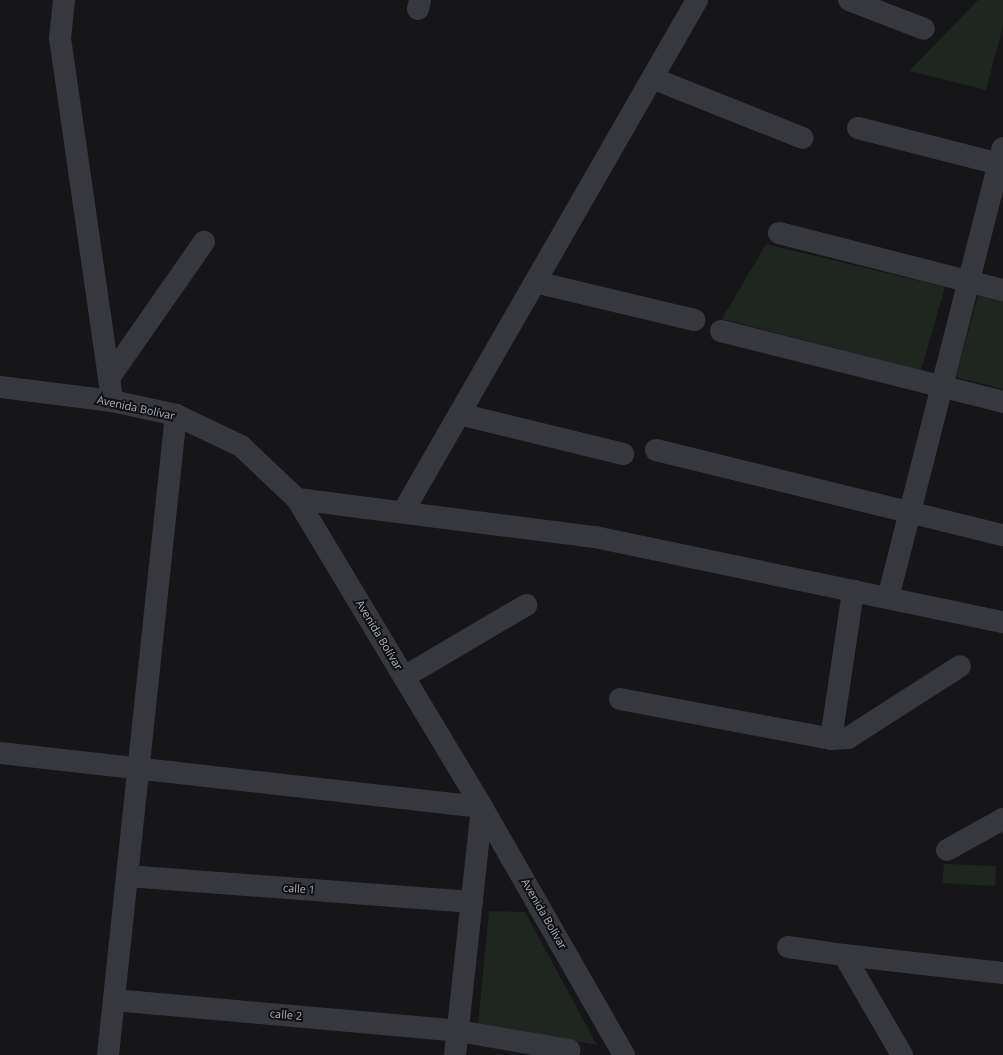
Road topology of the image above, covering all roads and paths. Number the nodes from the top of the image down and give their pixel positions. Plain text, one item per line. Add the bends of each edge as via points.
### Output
1 (64, 0) edge
2 (697, 0) edge
3 (848, 0) edge
4 (924, 29) dead end
5 (652, 78) junction
6 (858, 128) dead end
7 (803, 138) dead end
8 (1002, 159) edge
9 (779, 233) dead end
10 (204, 242) dead end
11 (535, 282) junction
12 (968, 282) junction
13 (1003, 290) edge
14 (695, 320) dead end
15 (722, 332) dead end
16 (109, 378) junction
17 (942, 386) junction
18 (0, 387) edge
19 (112, 400) junction
20 (1003, 402) edge
21 (176, 414) junction
22 (459, 414) junction
23 (656, 450) dead end
24 (623, 454) dead end
25 (297, 499) junction
26 (403, 512) junction
27 (910, 513) junction
28 (1003, 535) edge
29 (853, 591) junction
30 (888, 598) junction
31 (526, 605) dead end
32 (1003, 622) edge
33 (960, 666) dead end
34 (404, 677) junction
35 (620, 699) dead end
36 (831, 739) junction
37 (0, 753) edge
38 (138, 769) junction
39 (482, 807) junction
40 (1003, 819) edge
41 (947, 850) dead end
42 (127, 876) junction
43 (472, 902) junction
44 (788, 947) dead end
45 (844, 955) junction
46 (1003, 973) edge
47 (114, 1000) junction
48 (458, 1030) junction
49 (569, 1050) dead end
50 (108, 1055) edge
51 (455, 1055) edge
52 (624, 1055) edge
53 (902, 1055) edge

1 - 16 street via 60,38
2 - 5 street
3 - 4 street
5 - 7 street
5 - 11 street
6 - 8 street
8 - 12 street
9 - 12 street
10 - 16 street
11 - 14 street
11 - 22 street
12 - 13 street
12 - 17 street
15 - 17 street
16 - 19 street
17 - 20 street
17 - 27 street
18 - 19 street, Avenida Bolívar
19 - 21 street, Avenida Bolívar
21 - 25 street, Avenida Bolívar via 241,446
21 - 38 street
22 - 24 street
22 - 26 street
23 - 27 street
25 - 26 street
25 - 34 street, Avenida Bolívar
26 - 29 street via 595,537
27 - 28 street
27 - 30 street
29 - 30 street
29 - 36 street
30 - 32 street
31 - 34 street
33 - 36 street via 848,738
34 - 39 street, Avenida Bolívar
35 - 36 street
37 - 38 street
38 - 39 street
38 - 42 street
39 - 43 street
39 - 52 street, Avenida Bolívar
40 - 41 street
42 - 43 street, calle 1
42 - 47 street
43 - 48 street
44 - 45 street
45 - 46 street
45 - 53 street
47 - 48 street, calle 2
47 - 50 street
48 - 49 street, calle 2
48 - 51 street

